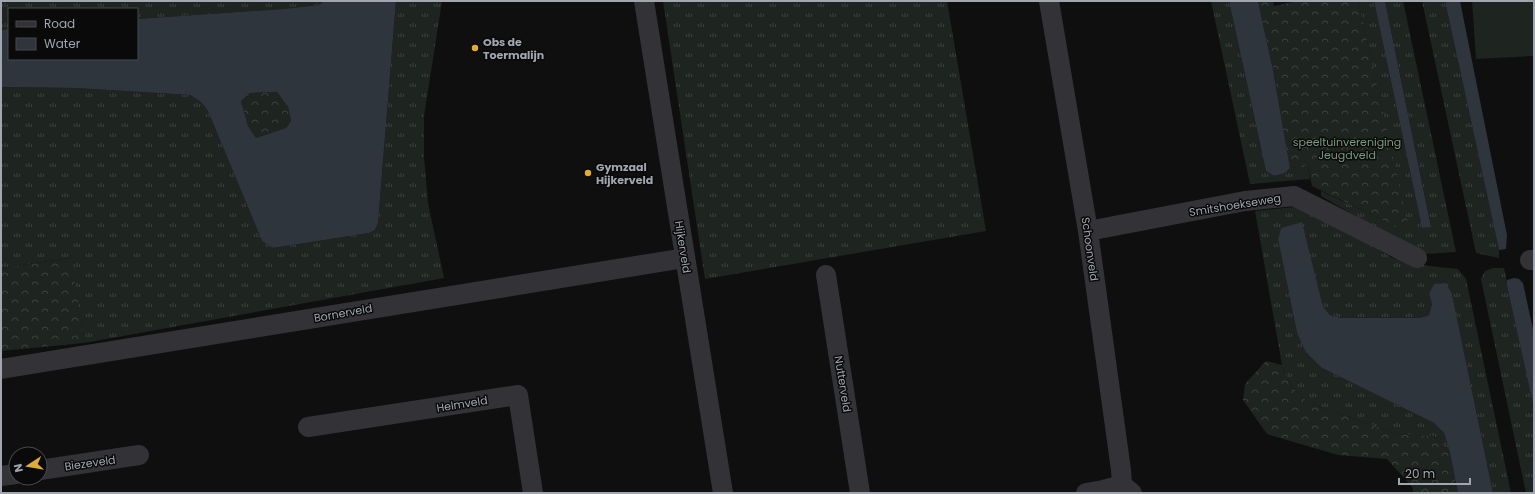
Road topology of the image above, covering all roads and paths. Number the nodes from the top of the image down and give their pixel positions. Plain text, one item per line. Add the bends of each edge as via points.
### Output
1 (644, 1) edge
2 (1049, 1) edge
3 (1088, 231) junction
4 (685, 258) junction
5 (1417, 258) dead end
6 (826, 275) dead end
7 (1, 369) edge
8 (308, 426) dead end
9 (139, 455) dead end
10 (48, 469) edge
11 (1127, 489) edge
12 (533, 493) edge
13 (722, 493) edge
14 (860, 493) edge
15 (1086, 493) edge

1 - 4 street, Hijkerveld
2 - 3 street, Schoonveld
3 - 5 street, Smitshoekseweg via 1245,201 1294,196
3 - 11 street, Schoonveld via 1121,470
4 - 7 street, Bornerveld
4 - 13 street, Hijkerveld
6 - 14 street, Nutterveld
8 - 12 street, Helmveld via 518,395
9 - 10 street, Biezeveld
11 - 15 street

